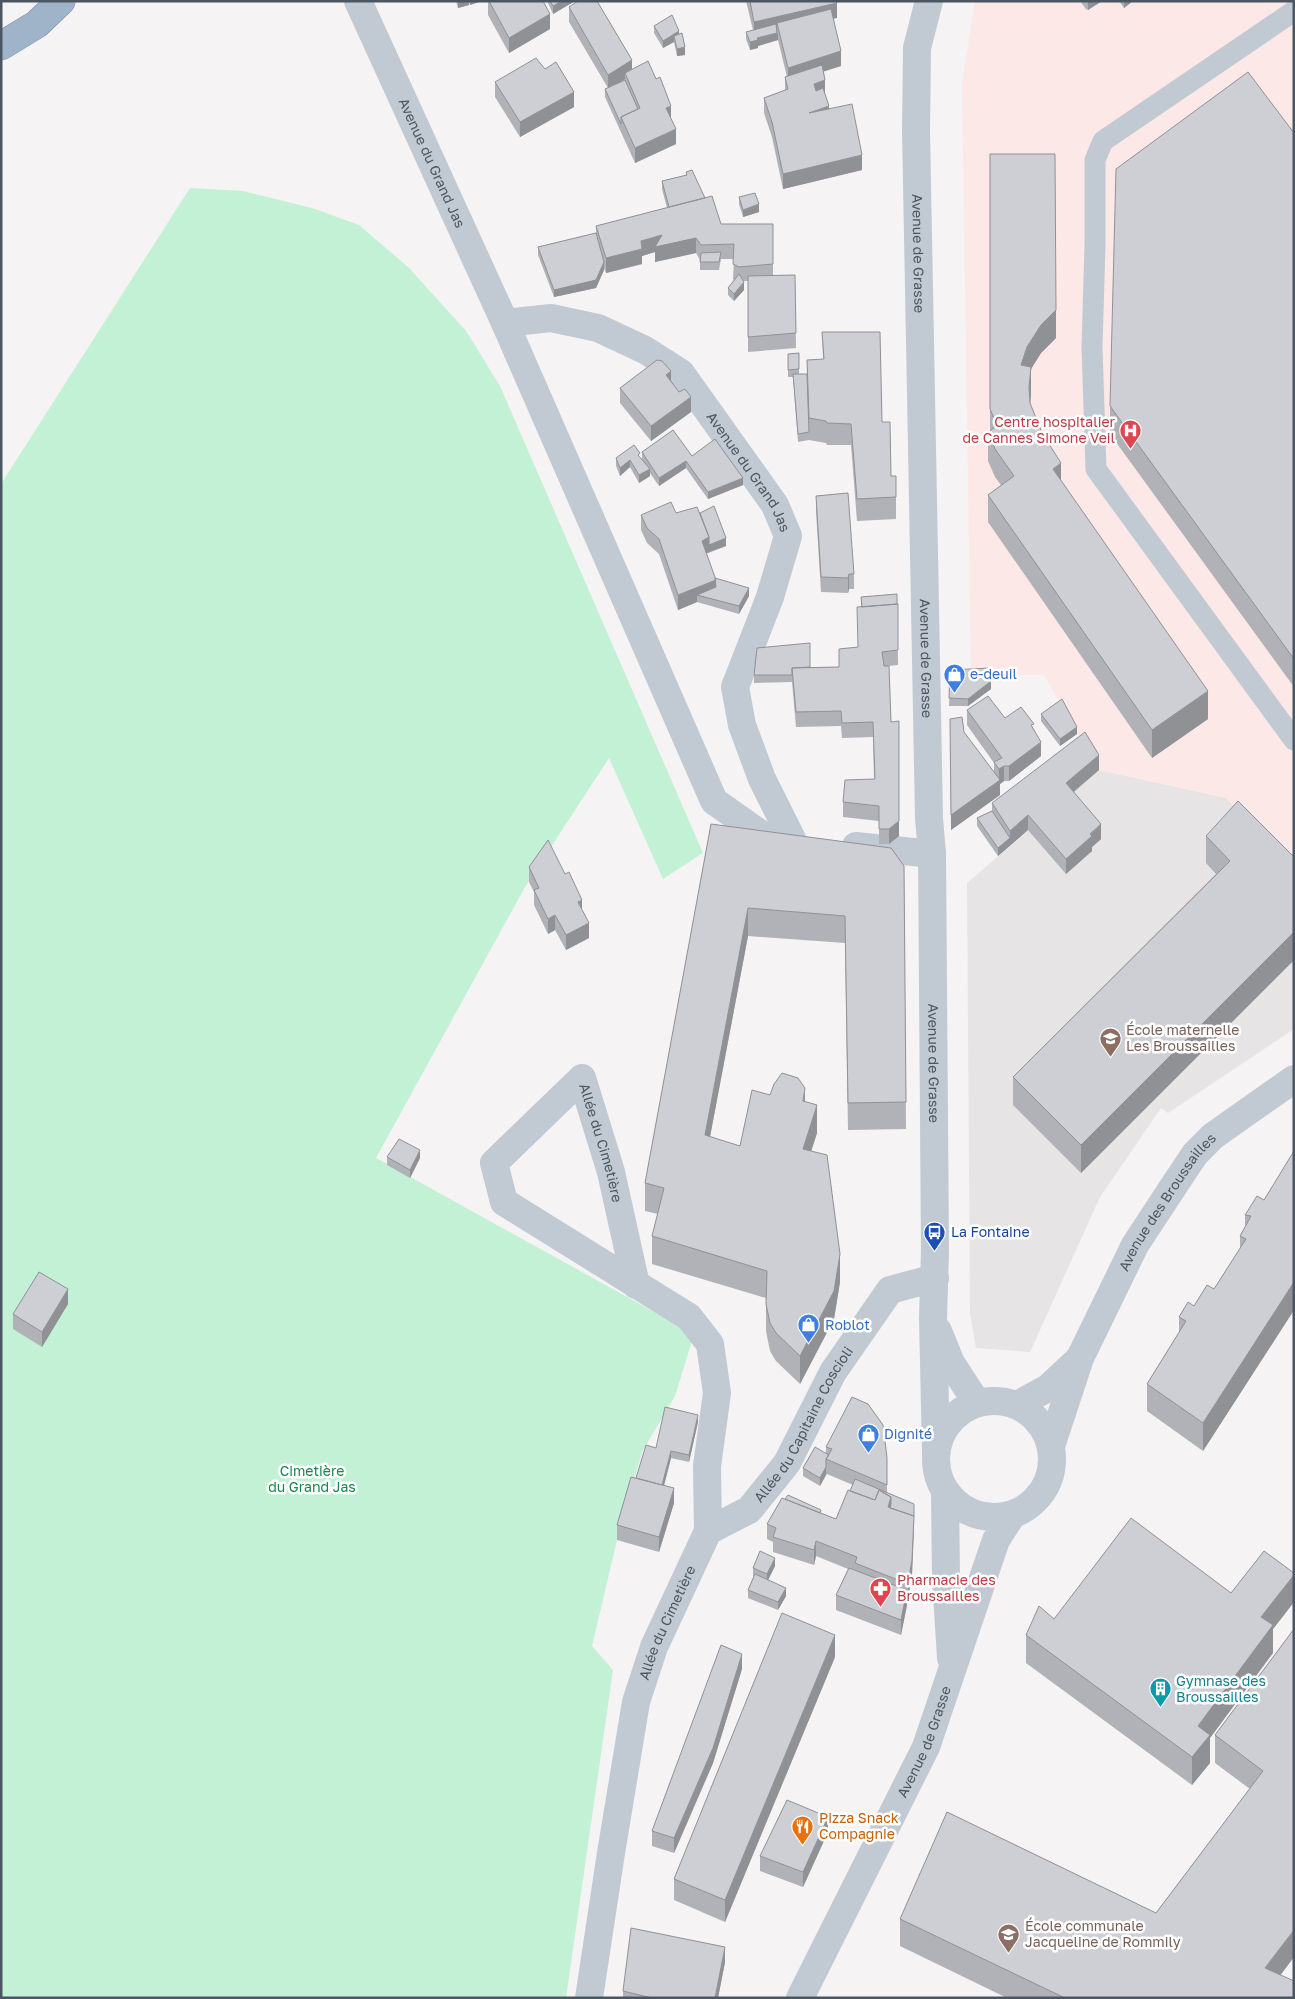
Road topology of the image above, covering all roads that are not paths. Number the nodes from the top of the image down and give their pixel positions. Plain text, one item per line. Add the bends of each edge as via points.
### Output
1 (61, 1) edge
2 (358, 1) edge
3 (929, 1) edge
4 (1294, 11) edge
5 (1, 46) edge
6 (505, 323) junction
7 (1294, 740) edge
8 (792, 839) junction
9 (932, 854) junction
10 (1294, 1079) edge
11 (935, 1278) junction
12 (636, 1285) junction
13 (933, 1318) junction
14 (1080, 1358) junction
15 (978, 1403) junction
16 (1017, 1405) junction
17 (1051, 1446) junction
18 (936, 1452) junction
19 (945, 1492) junction
20 (1012, 1515) junction
21 (708, 1531) junction
22 (952, 1672) junction
23 (589, 1998) edge
24 (800, 1998) edge

1 - 5 highway via 37,24
2 - 6 street, Avenue du Grand Jas
3 - 9 street, Avenue de Grasse via 917,48 916,130
4 - 7 lane via 1103,141 1095,160 1092,346 1096,469
6 - 8 street, Avenue du Grand Jas via 714,802 766,837
6 - 8 street, Avenue du Grand Jas via 551,318 598,328 645,350 681,373 775,505 788,536 770,597 735,686 745,734 762,779
8 - 9 street, Avenue du Grand Jas
9 - 11 street, Avenue de Grasse
10 - 14 street, Avenue des Broussailles via 1213,1136 1195,1154 1135,1245
11 - 13 street, Avenue de Grasse
11 - 21 street, Allée du Capitaine Coscioli via 890,1290 834,1372 786,1462 749,1510
12 - 12 street, Allée du Cimetière via 611,1172 582,1078 494,1163 504,1202
12 - 21 street, Allée du Cimetière via 689,1317 710,1344 717,1393 707,1466
13 - 15 street, Avenue de Grasse via 952,1363
13 - 18 street, Avenue de Grasse
14 - 16 street, Avenue des Broussailles via 1048,1388
14 - 17 street, Avenue des Broussailles
15 - 16 street via 997,1401
15 - 18 street via 949,1421
16 - 17 street via 1033,1415
17 - 20 street via 1049,1480 1040,1496 1028,1508
18 - 19 street via 935,1466
19 - 20 street via 958,1506 974,1515 993,1518
19 - 22 street, Avenue de Grasse
20 - 22 street via 996,1540
21 - 23 street, Allée du Cimetière via 654,1647 636,1702
22 - 24 street, Avenue de Grasse via 926,1747

